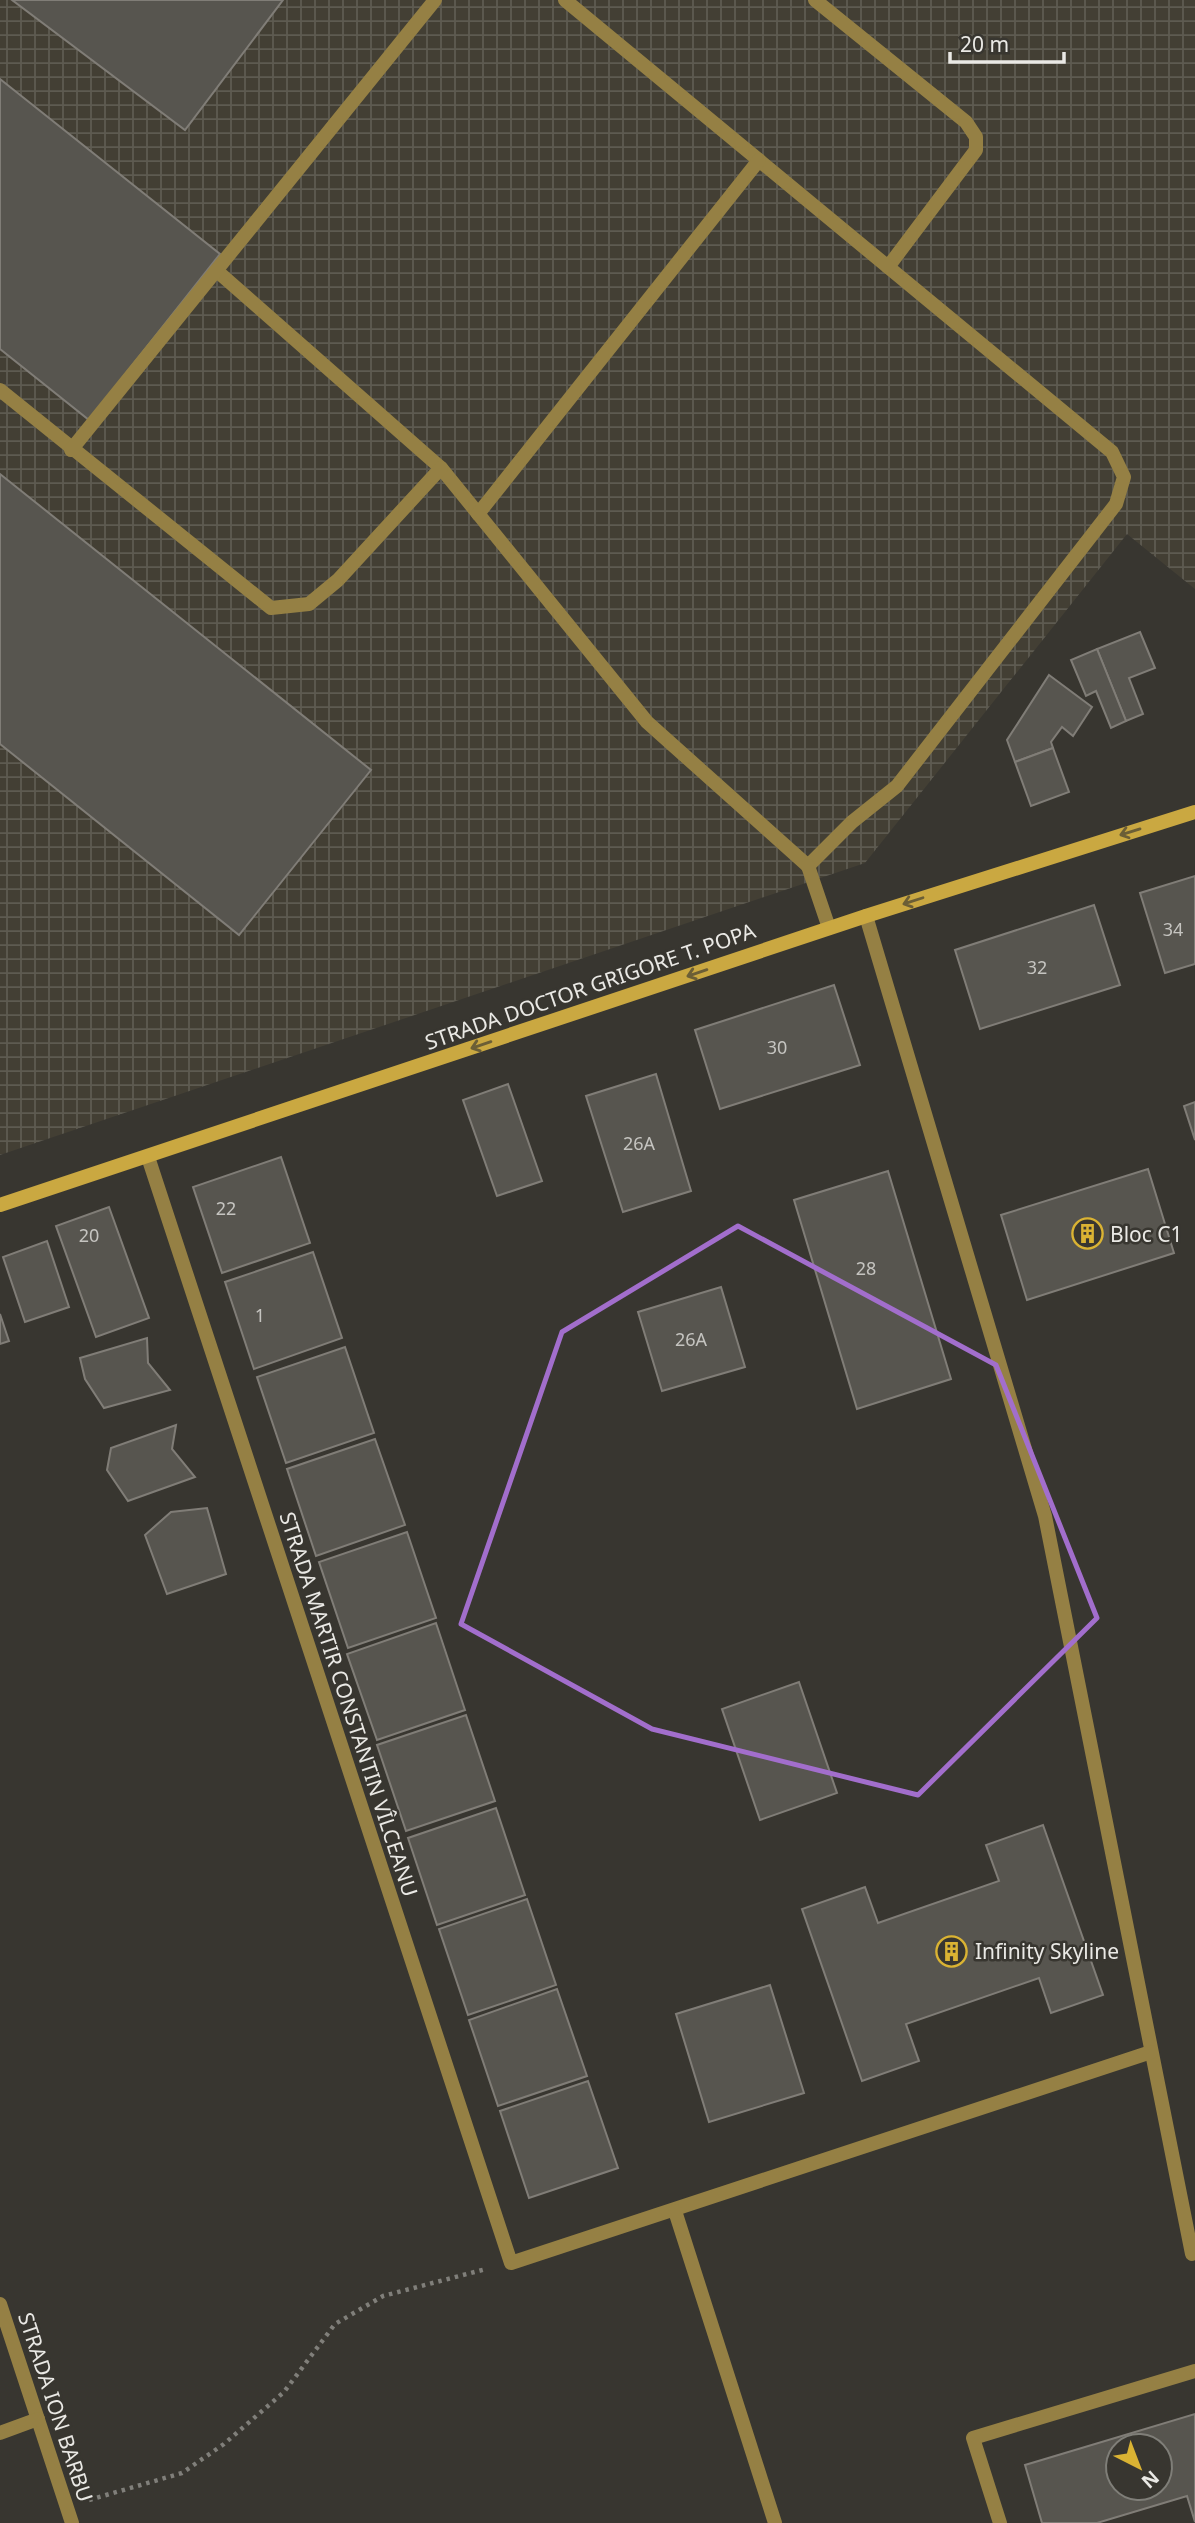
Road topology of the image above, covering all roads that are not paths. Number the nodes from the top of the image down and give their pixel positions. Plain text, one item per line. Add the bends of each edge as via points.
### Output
1 (435, 0) edge
2 (565, 0) edge
3 (815, 0) edge
4 (759, 160) junction
5 (888, 267) junction
6 (217, 271) junction
7 (0, 390) edge
8 (71, 450) junction
9 (441, 468) junction
10 (478, 514) junction
11 (1195, 812) edge
12 (808, 866) junction
13 (866, 916) junction
14 (829, 928) junction
15 (148, 1157) junction
16 (0, 1205) edge
17 (1151, 2052) junction
18 (675, 2211) junction
19 (1192, 2254) dead end
20 (0, 2304) edge
21 (1195, 2371) edge
22 (38, 2419) junction
23 (0, 2433) edge
24 (72, 2523) edge
25 (775, 2523) edge
26 (1000, 2523) edge

1 - 6 street
2 - 4 street
3 - 5 street via 966,122 976,137 976,150
4 - 5 street
4 - 10 street
5 - 12 street via 1112,453 1124,477 1116,504 897,786
6 - 8 street
6 - 9 street
7 - 8 street
8 - 9 street via 271,608 309,604 338,580
9 - 10 street
10 - 12 street via 647,722
11 -> 13 street, STRADA DOCTOR GRIGORE T. POPA
12 - 14 street
13 - 14 street, STRADA DOCTOR GRIGORE T. POPA
13 - 17 street via 1045,1516
14 -> 15 street, STRADA DOCTOR GRIGORE T. POPA
15 - 16 street, STRADA DOCTOR GRIGORE T. POPA
15 - 18 street, STRADA MARTIR CONSTANTIN VÎLCEANU via 511,2263
17 - 18 street
17 - 19 street
18 - 25 street
20 - 22 street, STRADA ION BARBU
21 - 26 street via 973,2438
22 - 23 street
22 - 24 street, STRADA ION BARBU

